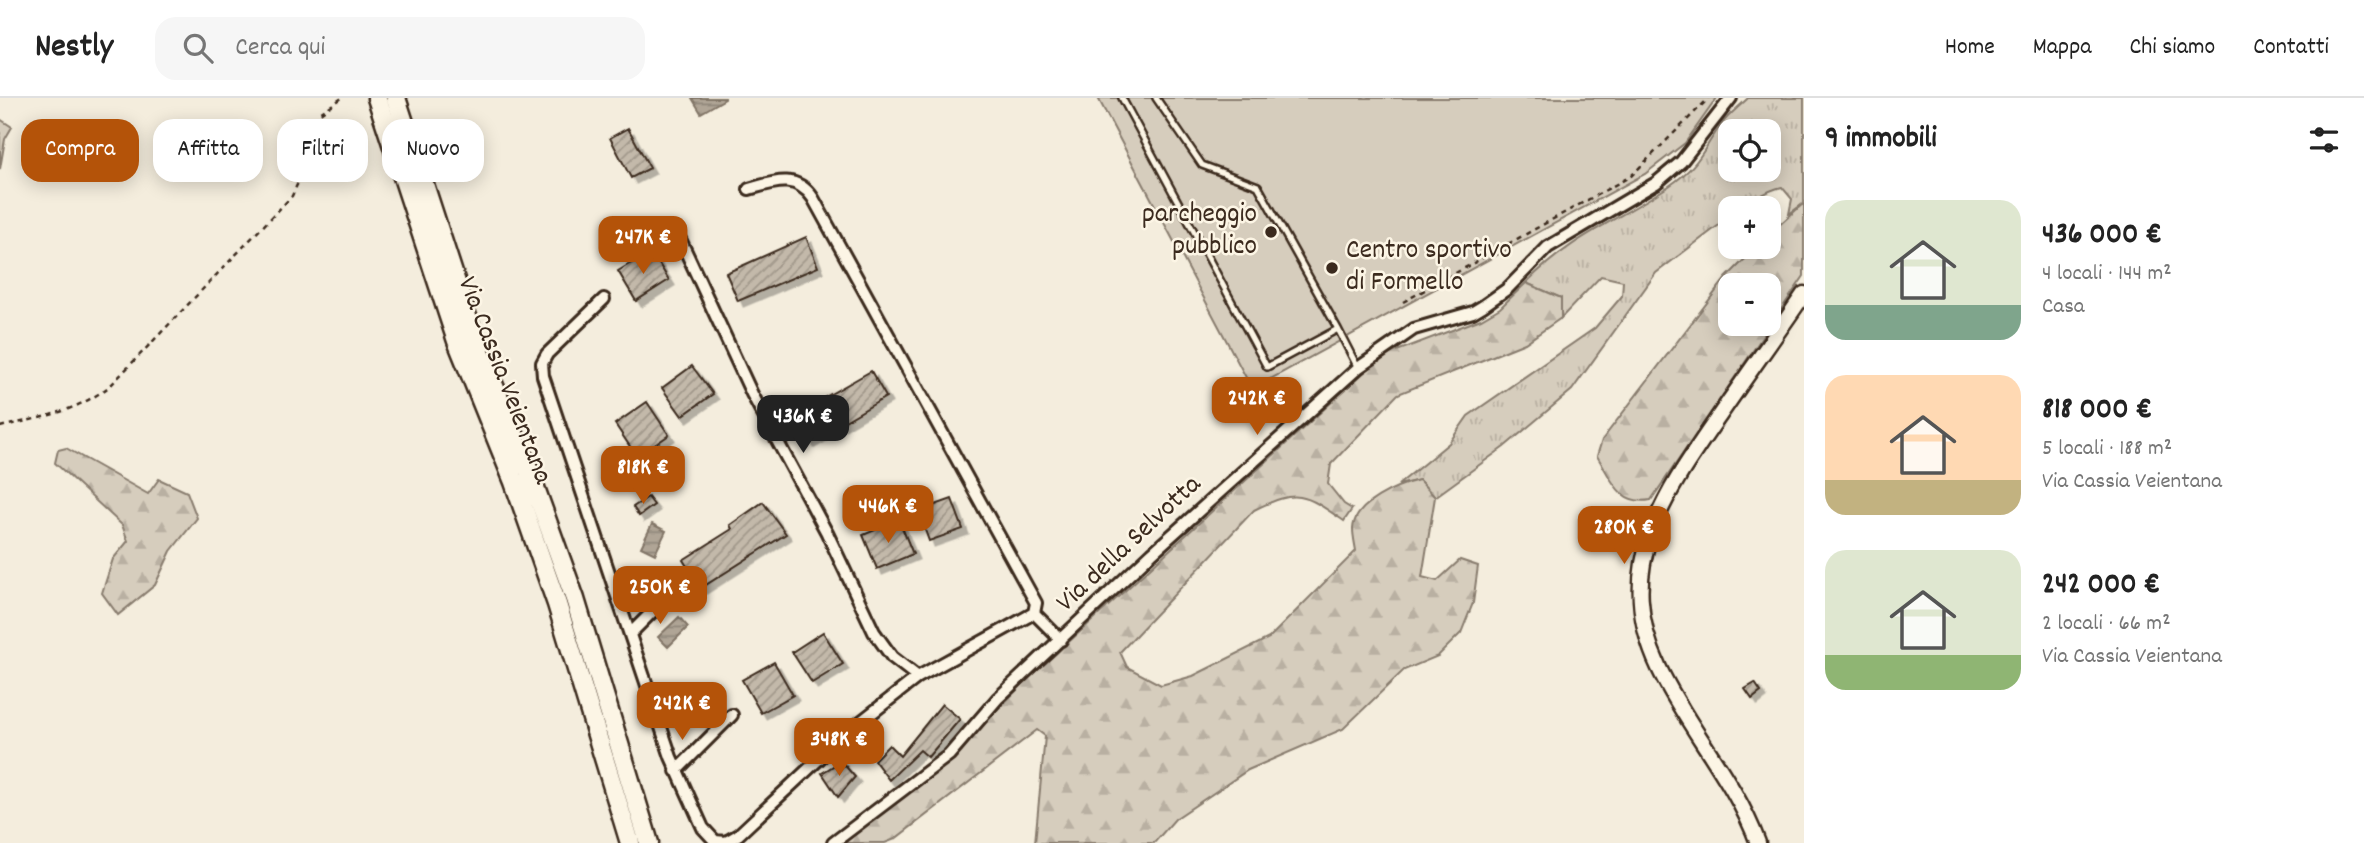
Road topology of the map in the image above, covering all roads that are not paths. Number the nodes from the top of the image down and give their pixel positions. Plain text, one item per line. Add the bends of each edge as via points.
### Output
1 (377, 98) edge
2 (396, 98) edge
3 (1122, 98) edge
4 (1156, 98) edge
5 (1731, 98) edge
6 (749, 189) dead end
7 (681, 241) dead end
8 (1804, 294) edge
9 (604, 299) dead end
10 (1799, 311) edge
11 (1338, 329) junction
12 (1359, 368) junction
13 (667, 597) dead end
14 (1034, 613) junction
15 (630, 634) junction
16 (1061, 639) junction
17 (918, 677) junction
18 (732, 715) dead end
19 (676, 771) junction
20 (630, 843) edge
21 (649, 843) edge
22 (833, 843) edge
23 (1758, 843) edge

1 - 20 highway, Via Cassia Veientana via 457,341 557,604
2 - 21 highway, Via Cassia Veientana via 474,335 575,599
3 - 11 lane via 1267,367
4 - 11 lane via 1202,165 1258,186
5 - 12 street, Via della Selvotta via 1681,162 1656,183 1548,247 1507,289 1483,306 1414,329
6 - 14 street via 792,181 813,198 1036,603
7 - 17 street via 752,394 874,632 892,657
8 - 10 street
9 - 15 street via 551,349 542,369
10 - 23 street via 1671,486 1653,524 1639,582 1642,616 1659,667 1683,715 1742,805
11 - 12 lane
12 - 16 street, Via della Selvotta
13 - 15 street
14 - 16 street
14 - 17 street
15 - 19 street
16 - 22 street, Via della Selvotta via 998,698 949,755
17 - 19 street via 849,730 730,840 718,842 706,832
18 - 19 street

